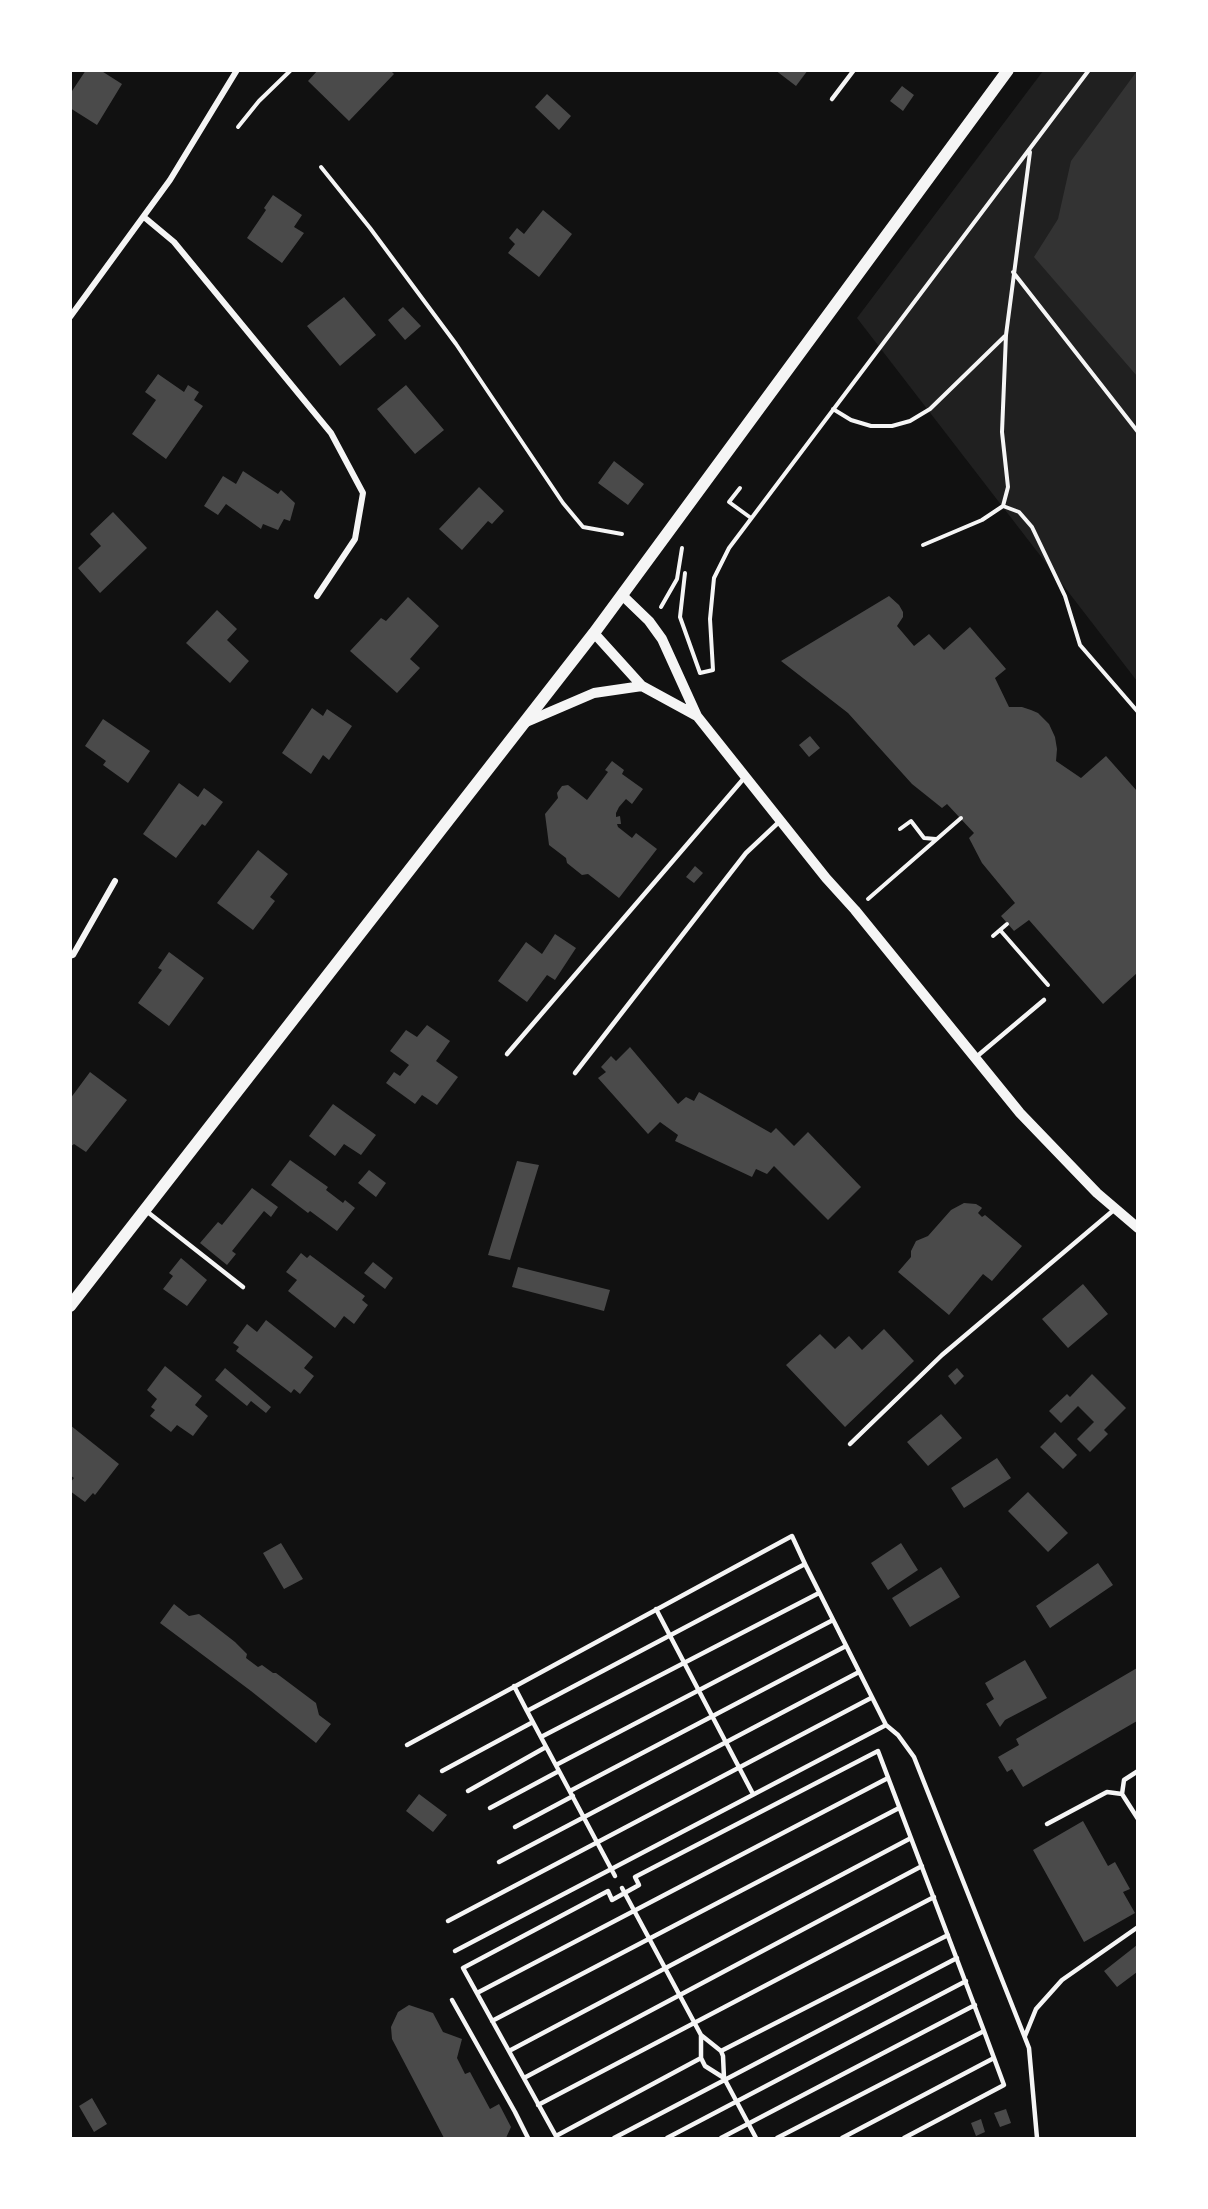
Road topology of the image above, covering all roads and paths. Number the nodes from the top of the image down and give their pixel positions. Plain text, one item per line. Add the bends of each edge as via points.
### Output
1 (237, 70) edge
2 (291, 70) edge
3 (854, 70) edge
4 (1008, 70) edge
5 (1089, 70) edge
6 (832, 99) dead end
7 (238, 127) dead end
8 (1030, 149) junction
9 (321, 167) dead end
10 (144, 217) junction
11 (1014, 273) junction
12 (70, 317) edge
13 (1006, 335) junction
14 (833, 410) junction
15 (1137, 432) edge
16 (740, 488) dead end
17 (1003, 506) junction
18 (751, 518) junction
19 (622, 534) dead end
20 (923, 545) dead end
21 (682, 547) dead end
22 (685, 573) dead end
23 (317, 596) dead end
24 (622, 596) junction
25 (666, 601) dead end
26 (594, 633) junction
27 (642, 686) junction
28 (1137, 712) edge
29 (697, 716) junction
30 (524, 723) junction
31 (745, 777) junction
32 (961, 819) dead end
33 (780, 821) junction
34 (900, 829) dead end
35 (936, 839) junction
36 (116, 881) dead end
37 (865, 901) dead end
38 (1007, 924) dead end
39 (1000, 930) junction
40 (993, 936) dead end
41 (70, 956) edge
42 (1052, 989) dead end
43 (1044, 1000) dead end
44 (507, 1054) dead end
45 (974, 1059) junction
46 (575, 1073) dead end
47 (1115, 1209) junction
48 (145, 1210) junction
49 (1137, 1228) edge
50 (243, 1287) dead end
51 (70, 1306) edge
52 (850, 1444) dead end
53 (805, 1563) junction
54 (819, 1593) junction
55 (656, 1609) junction
56 (833, 1620) junction
57 (670, 1635) junction
58 (846, 1646) junction
59 (684, 1663) junction
60 (859, 1672) junction
61 (514, 1686) junction
62 (699, 1690) junction
63 (872, 1698) junction
64 (527, 1711) junction
65 (712, 1716) junction
66 (533, 1722) junction
67 (885, 1725) junction
68 (541, 1737) junction
69 (726, 1742) junction
70 (407, 1745) dead end
71 (546, 1747) junction
72 (556, 1765) junction
73 (740, 1767) junction
74 (1137, 1770) edge
75 (559, 1771) junction
76 (442, 1772) dead end
77 (888, 1778) junction
78 (468, 1791) dead end
79 (571, 1793) junction
80 (753, 1794) junction
81 (1122, 1794) junction
82 (490, 1808) dead end
83 (899, 1808) junction
84 (584, 1817) junction
85 (1137, 1819) edge
86 (1047, 1824) dead end
87 (515, 1827) dead end
88 (911, 1839) junction
89 (597, 1842) junction
90 (499, 1862) dead end
91 (922, 1866) junction
92 (612, 1869) junction
93 (615, 1876) dead end
94 (623, 1890) junction
95 (934, 1898) junction
96 (634, 1911) junction
97 (448, 1921) dead end
98 (1137, 1927) edge
99 (948, 1935) junction
100 (649, 1939) junction
101 (455, 1951) dead end
102 (957, 1958) junction
103 (665, 1969) junction
104 (966, 1981) junction
105 (477, 1993) junction
106 (679, 1995) junction
107 (452, 2000) dead end
108 (975, 2005) junction
109 (492, 2021) junction
110 (694, 2023) junction
111 (984, 2031) junction
112 (701, 2035) junction
113 (1024, 2036) junction
114 (721, 2050) junction
115 (509, 2051) junction
116 (701, 2058) junction
117 (994, 2058) junction
118 (524, 2078) junction
119 (725, 2079) junction
120 (737, 2102) junction
121 (538, 2105) junction
122 (749, 2124) junction
123 (556, 2137) edge
124 (528, 2139) edge
125 (614, 2139) edge
126 (667, 2139) edge
127 (721, 2139) edge
128 (756, 2139) edge
129 (777, 2139) edge
130 (842, 2139) edge
131 (904, 2139) edge
132 (1037, 2139) edge

1 - 10 street
2 - 7 path
3 - 6 lane
4 - 24 main road
5 - 8 path
8 - 11 path
8 - 14 path
9 - 19 path via 456,344 583,528
10 - 12 street
10 - 23 street via 174,242 331,433 363,493 355,540
11 - 13 path
11 - 15 path
13 - 14 path via 930,409 910,422 871,426
13 - 17 path via 1002,432 1008,487
14 - 18 path
16 - 18 path via 729,502
17 - 20 path via 982,520
17 - 28 path via 1019,512 1032,527 1065,596 1080,645
18 - 22 path via 714,578 710,619 713,670 700,673 680,617
21 - 25 path via 677,579
24 - 26 main road
24 - 29 street via 662,639
26 - 27 street
26 - 30 main road
27 - 29 street
27 - 30 street via 594,693
29 - 31 street
30 - 48 main road
31 - 33 street
31 - 44 lane
32 - 35 path
33 - 45 street
33 - 46 lane via 746,853
34 - 35 path via 910,821 924,838
35 - 37 path
36 - 41 street
38 - 39 path
39 - 40 path
39 - 42 path
43 - 45 lane
45 - 47 street via 1020,1113
47 - 49 street
47 - 52 lane via 942,1355
48 - 50 lane
48 - 51 main road
53 - 54 lane
53 - 55 lane via 792,1536
53 - 57 lane
54 - 56 lane
54 - 59 lane
55 - 57 lane
55 - 61 lane
56 - 58 lane
56 - 62 lane
57 - 59 lane
57 - 64 lane
58 - 60 lane
58 - 65 lane
59 - 62 lane
59 - 68 lane
60 - 63 lane
60 - 69 lane
61 - 64 lane
61 - 70 lane
62 - 65 lane
62 - 72 lane
63 - 67 lane
63 - 73 lane
64 - 66 lane
65 - 69 lane
65 - 79 lane
66 - 68 lane
66 - 76 lane
67 - 80 lane
67 - 113 lane via 914,1757
68 - 71 lane
69 - 73 lane
69 - 84 lane
71 - 72 lane
71 - 78 lane
72 - 75 lane
73 - 80 lane
73 - 89 lane
74 - 81 lane via 1124,1780
75 - 79 lane
75 - 82 lane
77 - 83 lane
77 - 94 lane via 878,1751 635,1877 639,1885
77 - 96 lane
79 - 84 lane
79 - 87 lane
80 - 92 lane
81 - 85 lane
81 - 86 lane via 1107,1792
83 - 88 lane
83 - 100 lane
84 - 89 lane
84 - 90 lane
88 - 91 lane
88 - 103 lane
89 - 92 lane
89 - 97 lane
91 - 95 lane
91 - 106 lane
92 - 93 lane
92 - 101 lane
94 - 96 lane
94 - 105 lane via 612,1900 608,1891 463,1968
95 - 99 lane
95 - 110 lane
96 - 100 lane
96 - 105 lane
98 - 113 lane via 1062,1980 1036,2009
99 - 102 lane
99 - 114 lane
100 - 103 lane
100 - 109 lane
102 - 104 lane
102 - 119 lane
103 - 106 lane
103 - 115 lane
104 - 108 lane
104 - 120 lane
105 - 109 lane
106 - 110 lane
106 - 118 lane
107 - 124 lane
108 - 111 lane
108 - 122 lane
109 - 115 lane
110 - 112 lane
110 - 121 lane
111 - 117 lane
111 - 129 lane
112 - 114 lane
112 - 116 lane
113 - 132 lane via 1029,2048
114 - 119 lane
115 - 118 lane
116 - 119 lane via 705,2066
116 - 123 lane
117 - 130 lane
117 - 131 lane via 1004,2085
118 - 121 lane
119 - 120 lane
119 - 125 lane
120 - 122 lane
120 - 126 lane
121 - 123 lane
122 - 127 lane
122 - 128 lane

